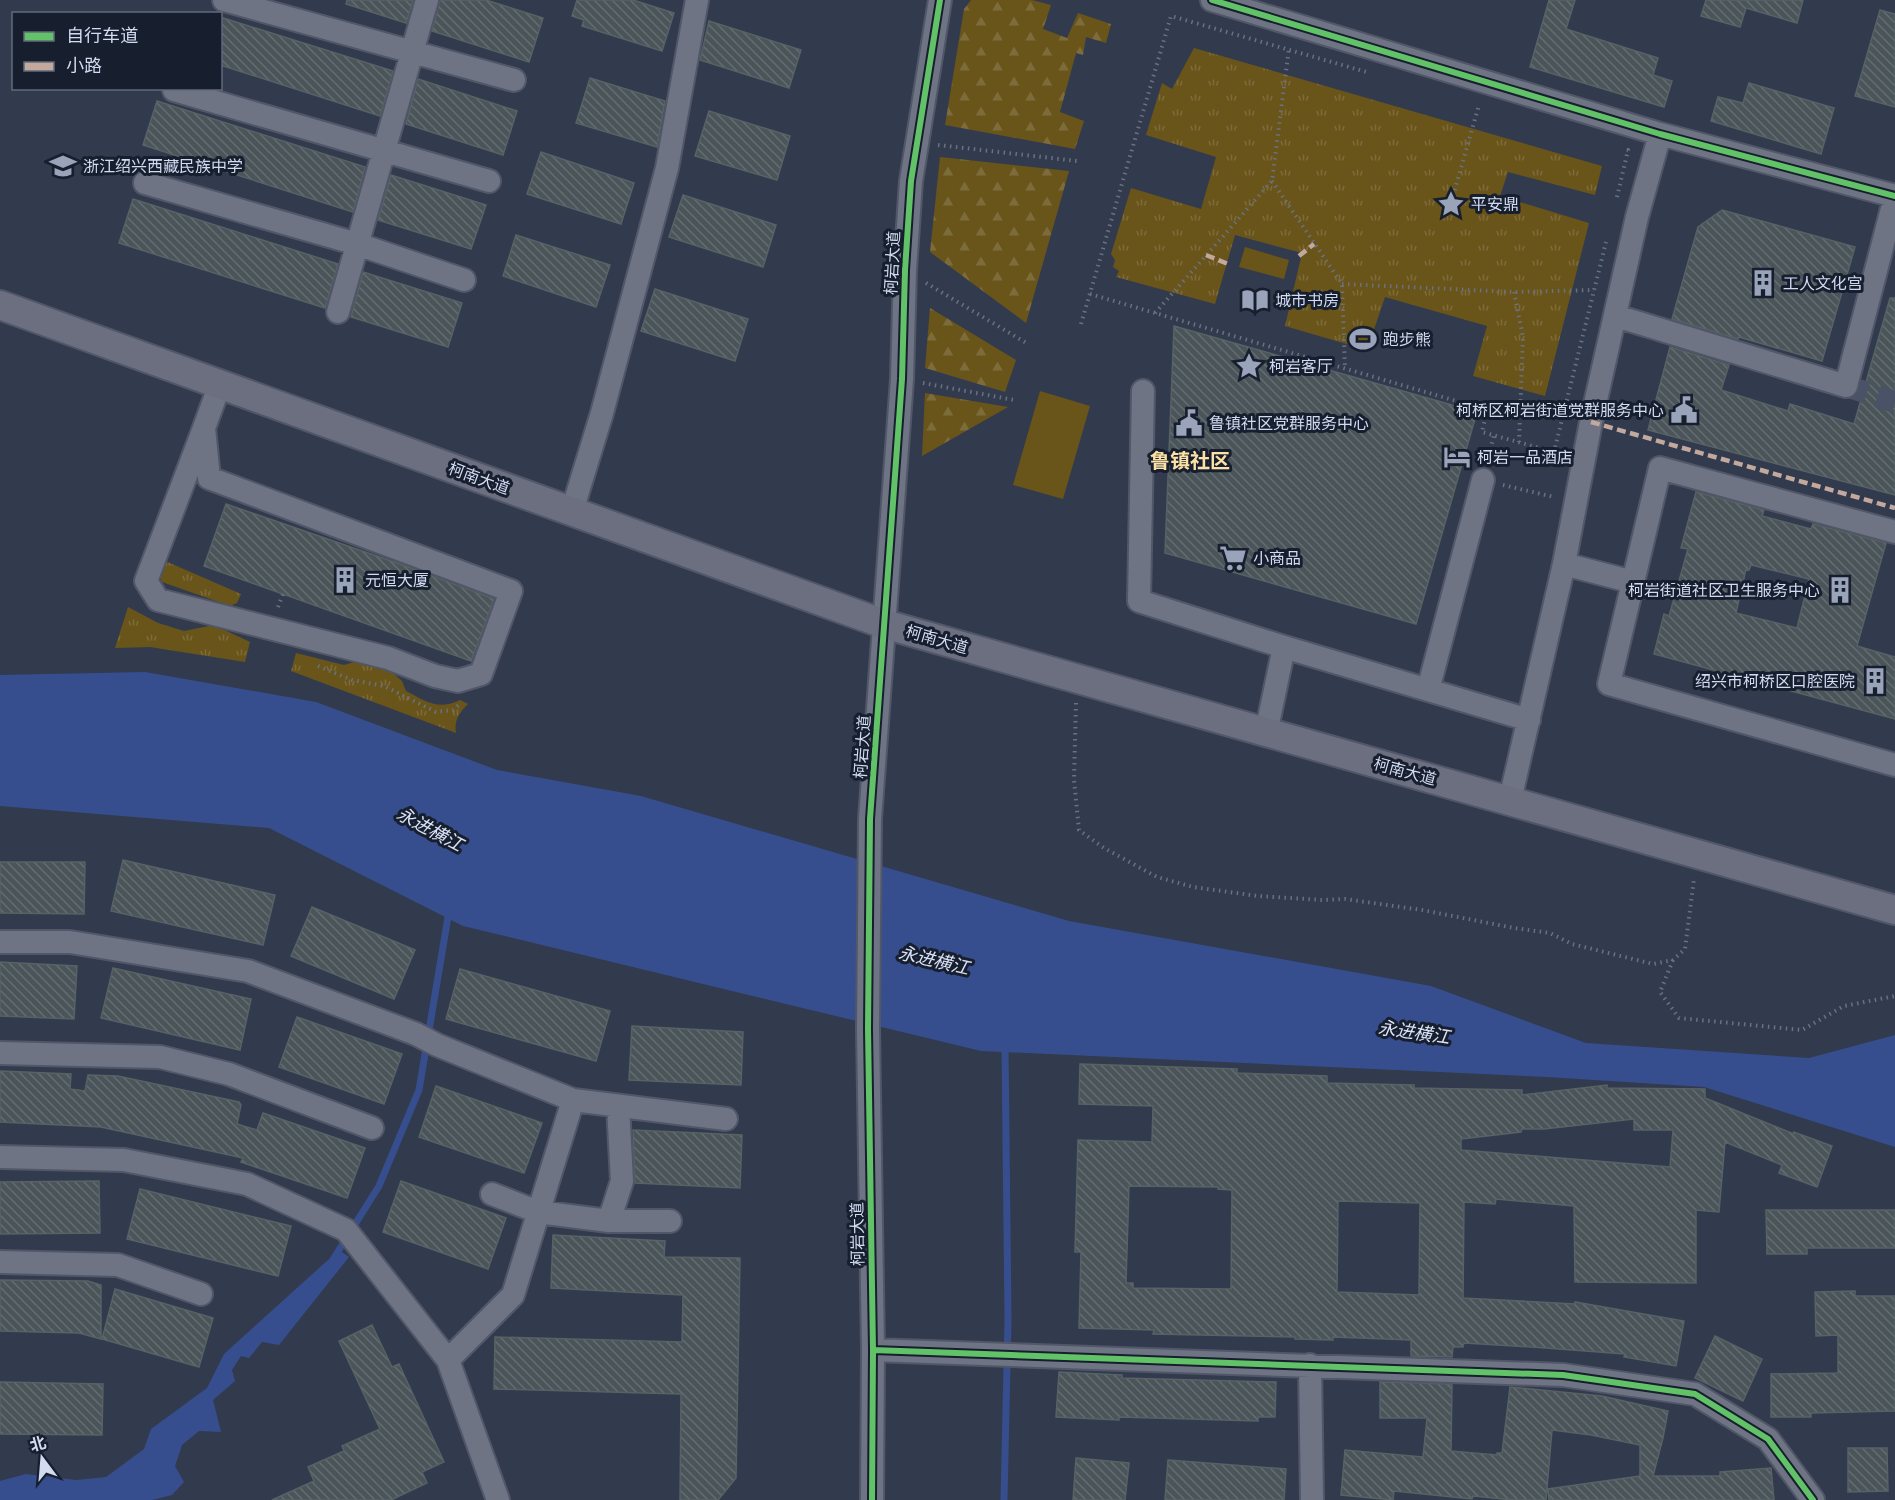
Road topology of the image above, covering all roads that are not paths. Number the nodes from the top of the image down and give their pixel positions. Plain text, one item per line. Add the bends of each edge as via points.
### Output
1 (224, 0) edge
2 (428, 0) edge
3 (697, 0) edge
4 (940, 0) edge
5 (1212, 0) edge
6 (413, 51) junction
7 (514, 80) dead end
8 (174, 90) edge
9 (1660, 134) junction
10 (384, 152) junction
11 (489, 181) dead end
12 (145, 183) dead end
13 (1895, 197) edge
14 (1892, 225) edge
15 (357, 244) junction
16 (465, 280) dead end
17 (0, 305) edge
18 (338, 312) dead end
19 (1616, 316) junction
20 (220, 384) junction
21 (1143, 392) dead end
22 (204, 428) junction
23 (1483, 480) road end
24 (572, 511) junction
25 (1895, 531) edge
26 (1563, 564) junction
27 (1633, 582) junction
28 (884, 624) junction
29 (1284, 647) junction
30 (1428, 690) junction
31 (1529, 720) junction
32 (1266, 733) junction
33 (1895, 765) edge
34 (1510, 800) junction
35 (1895, 910) edge
36 (0, 942) edge
37 (0, 1053) edge
38 (573, 1100) junction
39 (618, 1106) junction
40 (726, 1119) dead end
41 (372, 1128) dead end
42 (0, 1157) edge
43 (492, 1194) dead end
44 (538, 1212) junction
45 (609, 1221) junction
46 (670, 1221) dead end
47 (0, 1262) edge
48 (201, 1294) dead end
49 (873, 1350) junction
50 (448, 1360) junction
51 (1310, 1365) junction
52 (498, 1500) edge
53 (872, 1500) edge
54 (1312, 1500) edge
55 (1813, 1500) edge

1 - 6 street
2 - 6 street
3 - 24 street via 667,168
4 - 28 street, 柯岩大道 via 910,181 902,379
5 - 9 street
6 - 7 street
6 - 10 street
8 - 10 street
9 - 13 street
9 - 19 street
10 - 11 street
10 - 15 street
12 - 15 street
13 - 14 street
14 - 19 street via 1846,386
15 - 16 street
15 - 18 street
17 - 20 main road, 柯南大道
19 - 26 street
20 - 22 street
20 - 24 main road, 柯南大道
21 - 29 street via 1139,601
22 - 22 street via 146,581 158,600 388,658 435,676 458,681 481,674 511,591 209,478
23 - 30 street
24 - 28 main road, 柯南大道
25 - 27 street via 1660,468
26 - 27 street
26 - 31 street
27 - 33 street via 1609,684
28 - 32 main road, 柯南大道
28 - 49 street, 柯岩大道 via 870,819 868,1029
29 - 30 street
29 - 32 street
30 - 31 street
31 - 34 street
32 - 34 main road, 柯南大道
34 - 35 main road, 柯南大道
36 - 38 street via 70,942 248,971 416,1034
37 - 41 street via 160,1057 229,1074
38 - 39 street
38 - 44 street
39 - 40 street
39 - 45 street via 621,1181
42 - 50 street via 124,1160 248,1184 346,1230
43 - 44 street
44 - 45 street
44 - 50 street via 513,1295
45 - 46 street
47 - 48 street via 118,1265
49 - 51 street
49 - 53 street, 柯岩大道
50 - 52 street
51 - 54 street
51 - 55 street via 1563,1375 1695,1394 1768,1439

